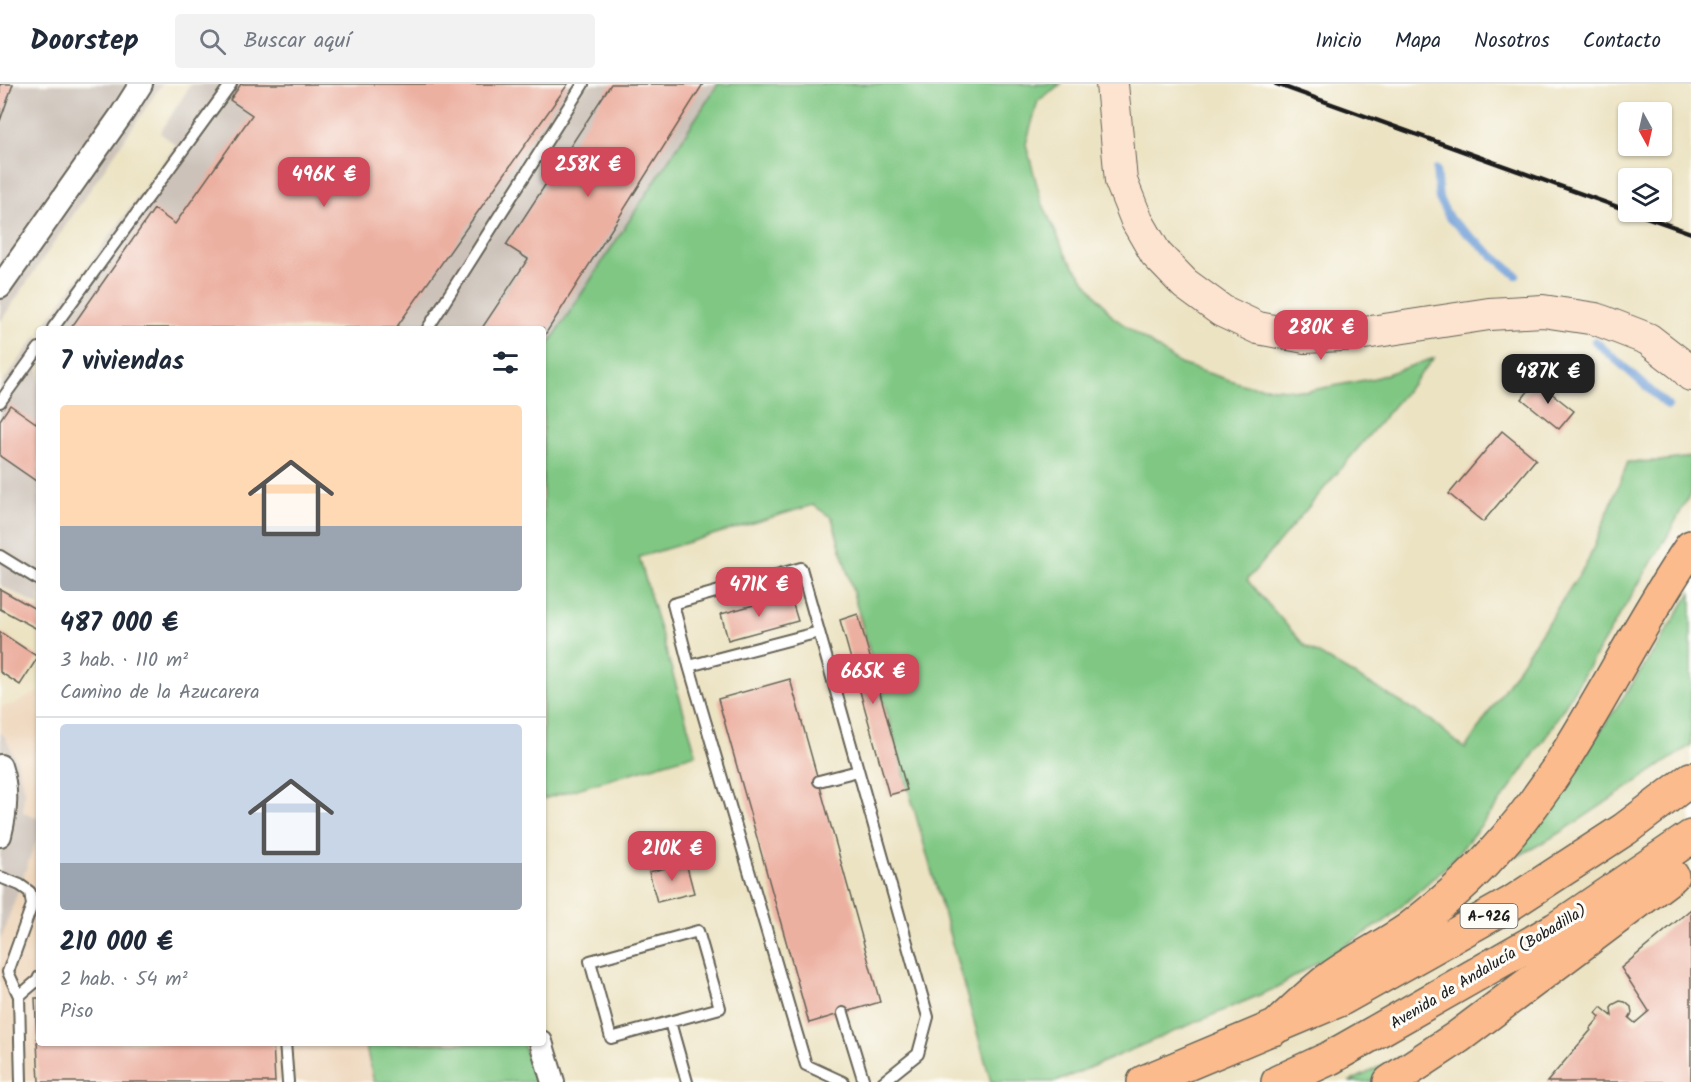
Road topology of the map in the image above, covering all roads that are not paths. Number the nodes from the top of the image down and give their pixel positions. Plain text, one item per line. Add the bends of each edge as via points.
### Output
1 (141, 84) edge
2 (231, 84) edge
3 (583, 84) edge
4 (1112, 84) edge
5 (0, 287) edge
6 (54, 326) edge
7 (429, 326) edge
8 (36, 352) edge
9 (1691, 375) edge
10 (0, 402) edge
11 (1691, 523) edge
12 (1691, 547) edge
13 (0, 556) edge
14 (36, 578) edge
15 (1668, 581) junction
16 (819, 632) junction
17 (689, 666) junction
18 (0, 766) edge
19 (858, 771) junction
20 (1691, 779) edge
21 (819, 781) dead end
22 (0, 835) edge
23 (1691, 837) edge
24 (1691, 860) edge
25 (0, 877) edge
26 (36, 982) edge
27 (20, 996) junction
28 (843, 1013) dead end
29 (669, 1022) junction
30 (1273, 1029) junction
31 (285, 1046) edge
32 (542, 1046) edge
33 (21, 1082) edge
34 (288, 1082) edge
35 (553, 1082) edge
36 (687, 1082) edge
37 (843, 1082) edge
38 (864, 1082) edge
39 (883, 1082) edge
40 (1144, 1082) edge
41 (1278, 1082) edge
42 (1390, 1082) edge

1 - 5 street
2 - 6 lane
3 - 7 lane
4 - 9 street via 1122,181 1137,221 1156,254 1185,284 1222,310 1258,328 1305,337 1358,334 1489,314 1543,311 1596,318 1648,339
8 - 10 lane
11 - 15 highway via 1679,542
12 - 15 highway
13 - 14 lane
15 - 30 highway via 1579,736 1536,802 1494,852 1441,903 1329,980
16 - 17 lane
16 - 17 lane via 801,568 673,604
16 - 19 lane
17 - 37 lane via 806,1065
18 - 22 street via 6,809
19 - 21 lane
19 - 39 lane via 928,1017 918,1054
20 - 30 highway, A-92G via 1625,829 1510,904 1339,1000
23 - 41 highway, Avenida de Andalucía (Bobadilla) / A-92G via 1556,929 1330,1058
24 - 42 highway via 1458,1037
25 - 27 lane via 30,892 32,905 8,972
26 - 27 lane
27 - 33 lane
28 - 38 lane
29 - 29 lane via 611,1038 590,961 698,931 720,1008
29 - 36 lane
30 - 40 highway, A-92G
31 - 34 lane
32 - 35 street

